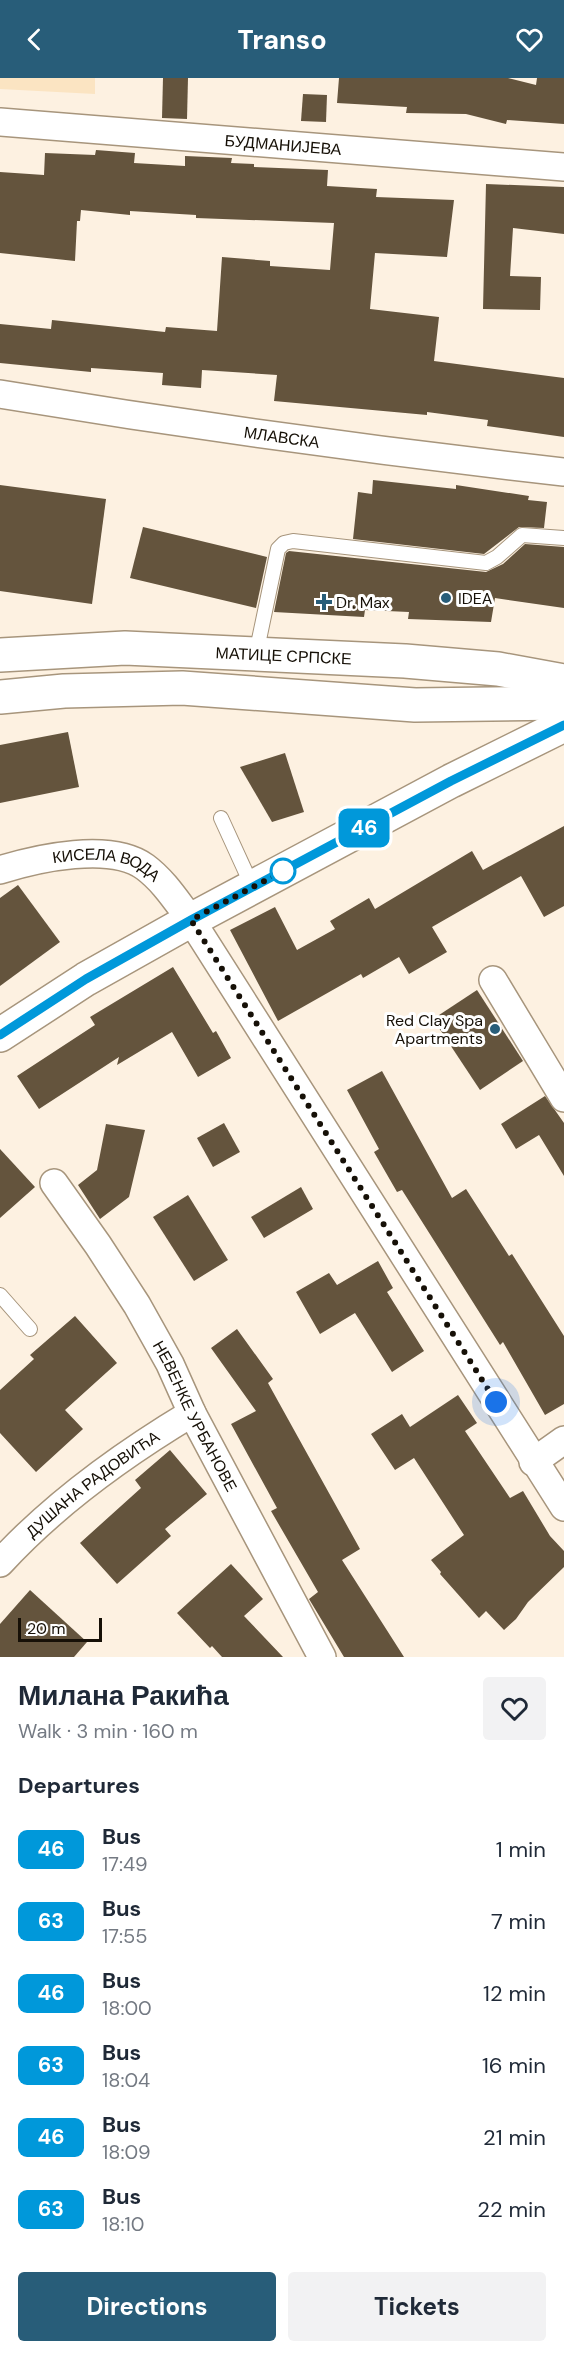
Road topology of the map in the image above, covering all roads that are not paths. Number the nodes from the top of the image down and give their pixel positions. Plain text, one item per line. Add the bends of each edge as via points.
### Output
1 (0, 122) edge
2 (564, 167) edge
3 (0, 394) edge
4 (564, 472) edge
5 (564, 538) edge
6 (256, 654) junction
7 (0, 655) edge
8 (564, 681) edge
9 (0, 697) edge
10 (564, 703) edge
11 (564, 725) edge
12 (221, 818) dead end
13 (0, 870) edge
14 (253, 888) junction
15 (191, 920) junction
16 (493, 980) dead end
17 (0, 1035) edge
18 (564, 1098) edge
19 (54, 1184) dead end
20 (0, 1295) edge
21 (30, 1329) dead end
22 (192, 1413) junction
23 (564, 1440) edge
24 (533, 1461) junction
25 (564, 1507) edge
26 (0, 1563) edge
27 (322, 1657) edge

1 - 2 street, БУДМАНИЈЕВА
3 - 4 street, МЛАВСКА via 408,455
5 - 6 lane via 522,535 486,563 284,543 278,549
6 - 7 main road, МАТИЦЕ СРПСКЕ via 125,648
6 - 8 main road, МАТИЦЕ СРПСКЕ via 498,669
9 - 10 main road via 182,688 414,705
11 - 14 main road
12 - 14 lane
13 - 15 street, КИСЕЛА ВОДА via 64,856 118,855 154,874
14 - 15 main road
15 - 17 main road via 86,979
15 - 24 street, КИСЕЛА ВОДА
16 - 18 street
19 - 22 street, НЕВЕНКЕ УРБАНОВЕ via 137,1305
20 - 21 lane
22 - 26 street, ДУШАНА РАДОВИЋА via 97,1476
22 - 27 street, НЕВЕНКЕ УРБАНОВЕ
23 - 24 street
24 - 25 street, КИСЕЛА ВОДА

